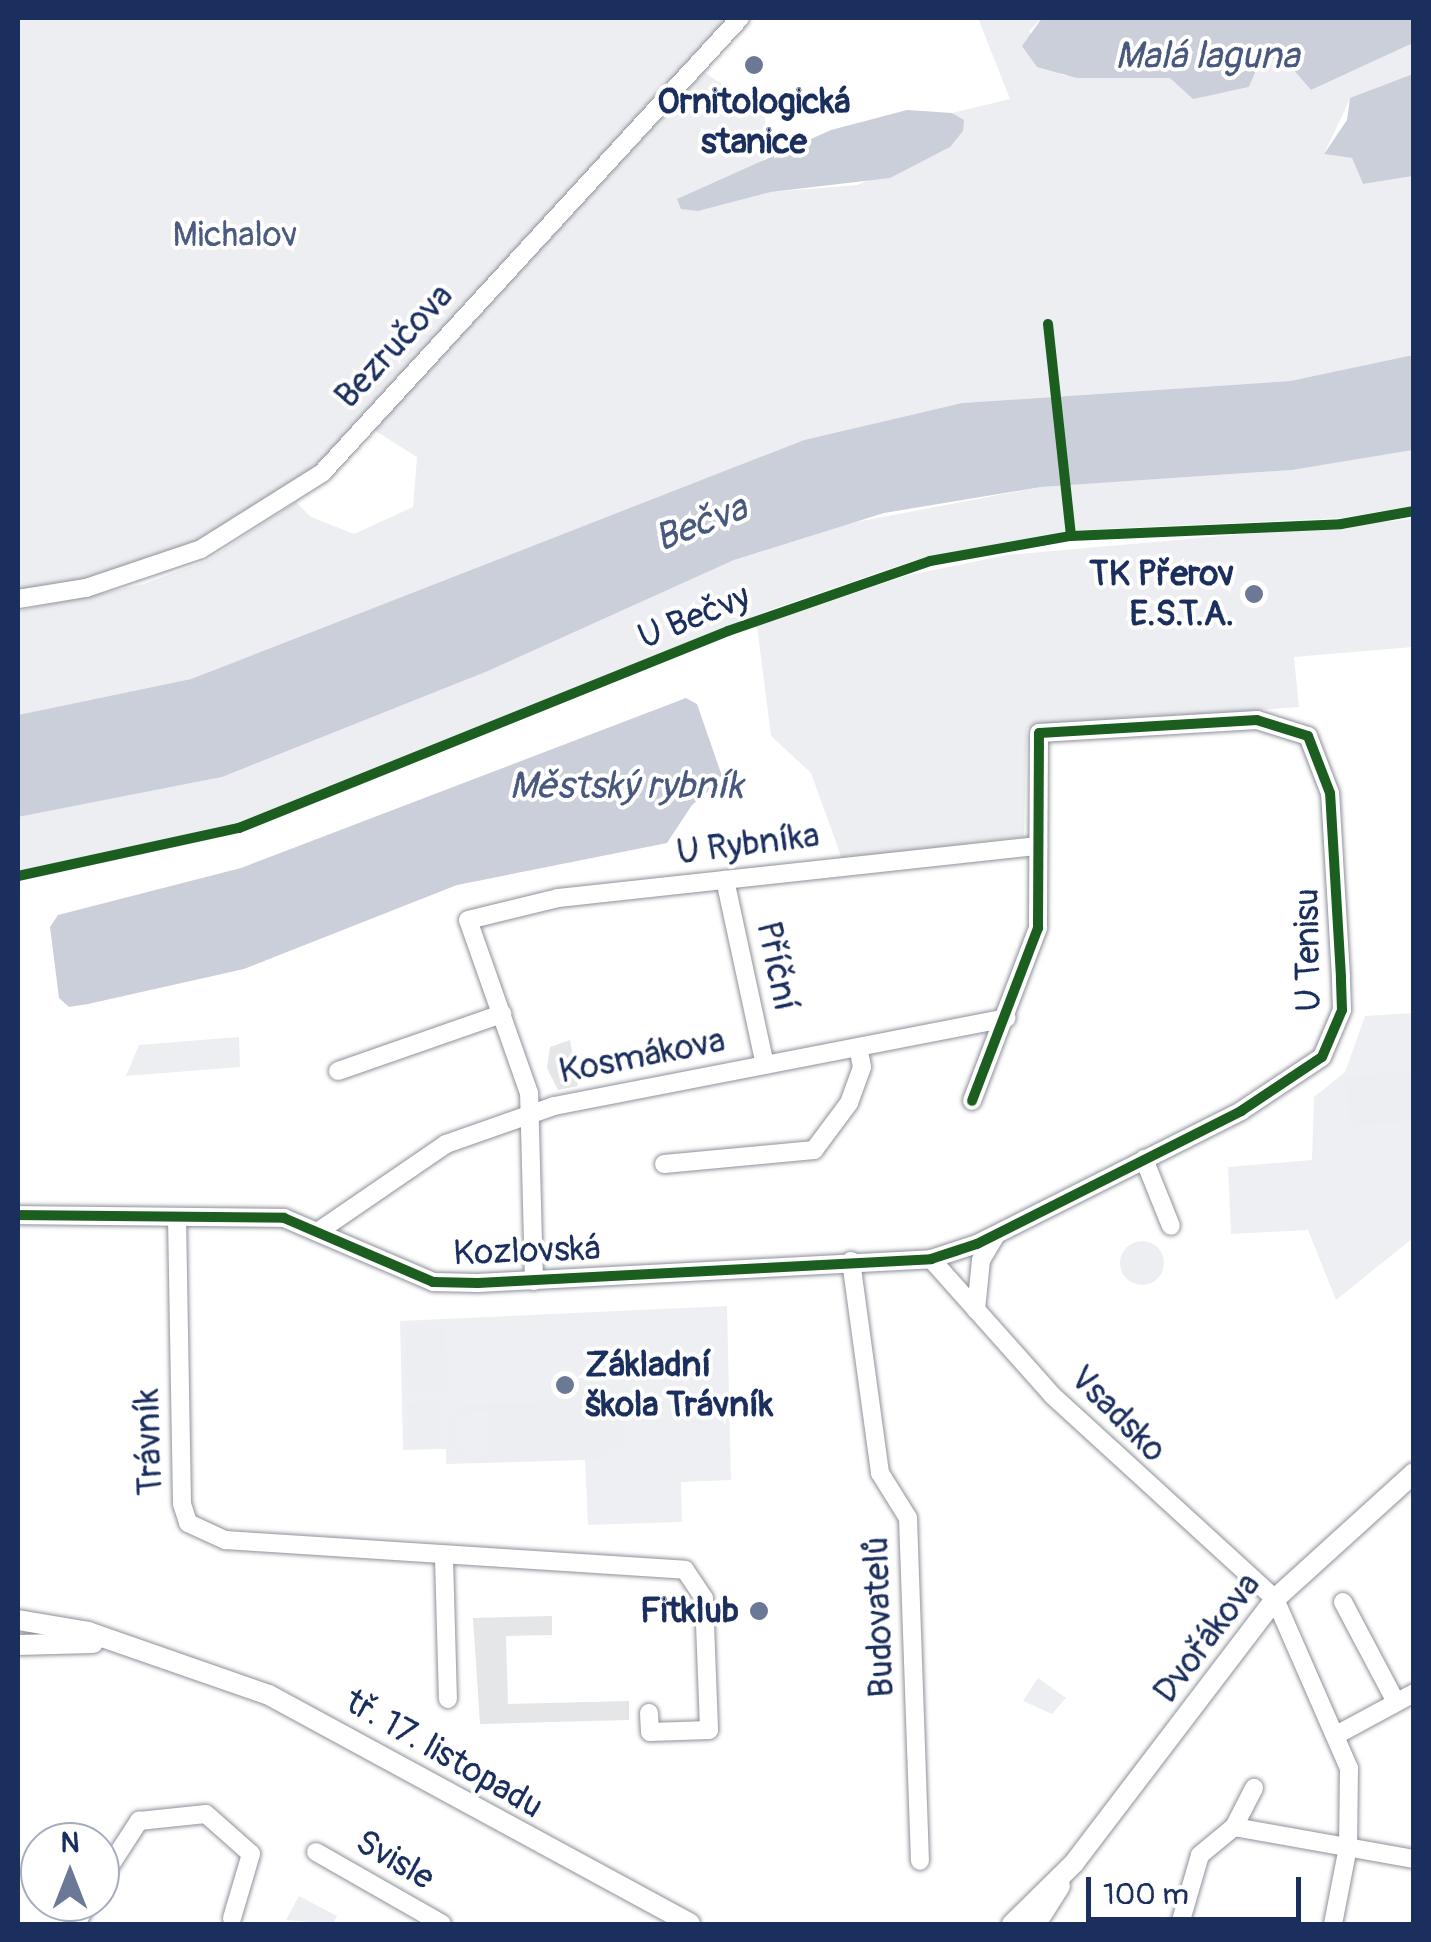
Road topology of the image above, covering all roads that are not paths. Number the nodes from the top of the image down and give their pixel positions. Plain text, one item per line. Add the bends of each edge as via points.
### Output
1 (740, 18) edge
2 (18, 600) edge
3 (1038, 846) junction
4 (726, 880) junction
5 (502, 1014) junction
6 (1007, 1018) junction
7 (858, 1046) junction
8 (765, 1065) junction
9 (338, 1071) dead end
10 (972, 1101) dead end
11 (531, 1117) junction
12 (1144, 1160) junction
13 (664, 1164) dead end
14 (18, 1216) edge
15 (178, 1216) junction
16 (1171, 1226) dead end
17 (319, 1231) junction
18 (997, 1234) junction
19 (932, 1259) junction
20 (850, 1261) junction
21 (534, 1280) junction
22 (976, 1310) junction
23 (1414, 1473) edge
24 (444, 1558) junction
25 (1275, 1599) junction
26 (1343, 1602) dead end
27 (18, 1620) edge
28 (18, 1645) edge
29 (159, 1655) junction
30 (1414, 1692) edge
31 (448, 1699) dead end
32 (1396, 1702) junction
33 (649, 1714) dead end
34 (1340, 1733) junction
35 (1254, 1788) dead end
36 (1234, 1827) junction
37 (1348, 1847) junction
38 (120, 1850) edge
39 (316, 1852) dead end
40 (1414, 1859) edge
41 (920, 1860) dead end
42 (1074, 1863) junction
43 (232, 1918) dead end
44 (442, 1924) edge
45 (690, 1924) edge
46 (1012, 1924) edge
47 (1036, 1924) edge
48 (1180, 1924) edge
49 (1333, 1924) edge

1 - 2 street, Bezručova via 322,473 201,549 86,588
3 - 4 street, U Rybníka
3 - 6 street via 1038,928
3 - 12 street, U Tenisu via 1039,733 1257,720 1289,724 1321,756 1338,905 1342,1010 1336,1034 1300,1078
4 - 5 street, U Rybníka via 558,898 468,920
4 - 8 street, Příční
5 - 9 street
5 - 11 street
6 - 7 street, Kosmákova
6 - 10 street
7 - 8 street, Kosmákova
7 - 13 street via 862,1067 849,1102 814,1150
8 - 11 street, Kosmákova via 554,1106
11 - 17 street, Kosmákova via 446,1144
11 - 21 street
12 - 16 street
12 - 18 street, U Tenisu
14 - 15 street, Kozlovská
15 - 17 street, Kozlovská via 262,1214
15 - 24 street, Trávník via 182,1504 188,1522 225,1540
17 - 21 street, Kozlovská via 433,1282
18 - 19 street, U Tenisu
18 - 22 street via 981,1260
19 - 20 street, Kozlovská
19 - 22 street, Vsadsko
20 - 21 street, Kozlovská
20 - 41 street, Budovatelů via 880,1472 908,1518
22 - 25 street, Vsadsko via 1151,1492
23 - 25 main road, Dvořákova
24 - 31 street
24 - 33 street, Trávník via 685,1570 704,1598 709,1730 650,1732
25 - 34 street
25 - 42 main road, Dvořákova
26 - 32 street
27 - 29 main road, tř. 17. listopadu
28 - 29 main road, tř. 17. listopadu via 95,1643
29 - 45 main road, tř. 17. listopadu via 270,1695 351,1736
30 - 32 street
32 - 34 street
34 - 37 street via 1350,1788
35 - 36 street
36 - 37 street
36 - 48 street via 1200,1855
37 - 40 street
37 - 49 street
38 - 43 street via 140,1820 206,1814 251,1854
39 - 44 street, Svisle
42 - 46 main road, Dvořákova
42 - 47 main road, Dvořákova

